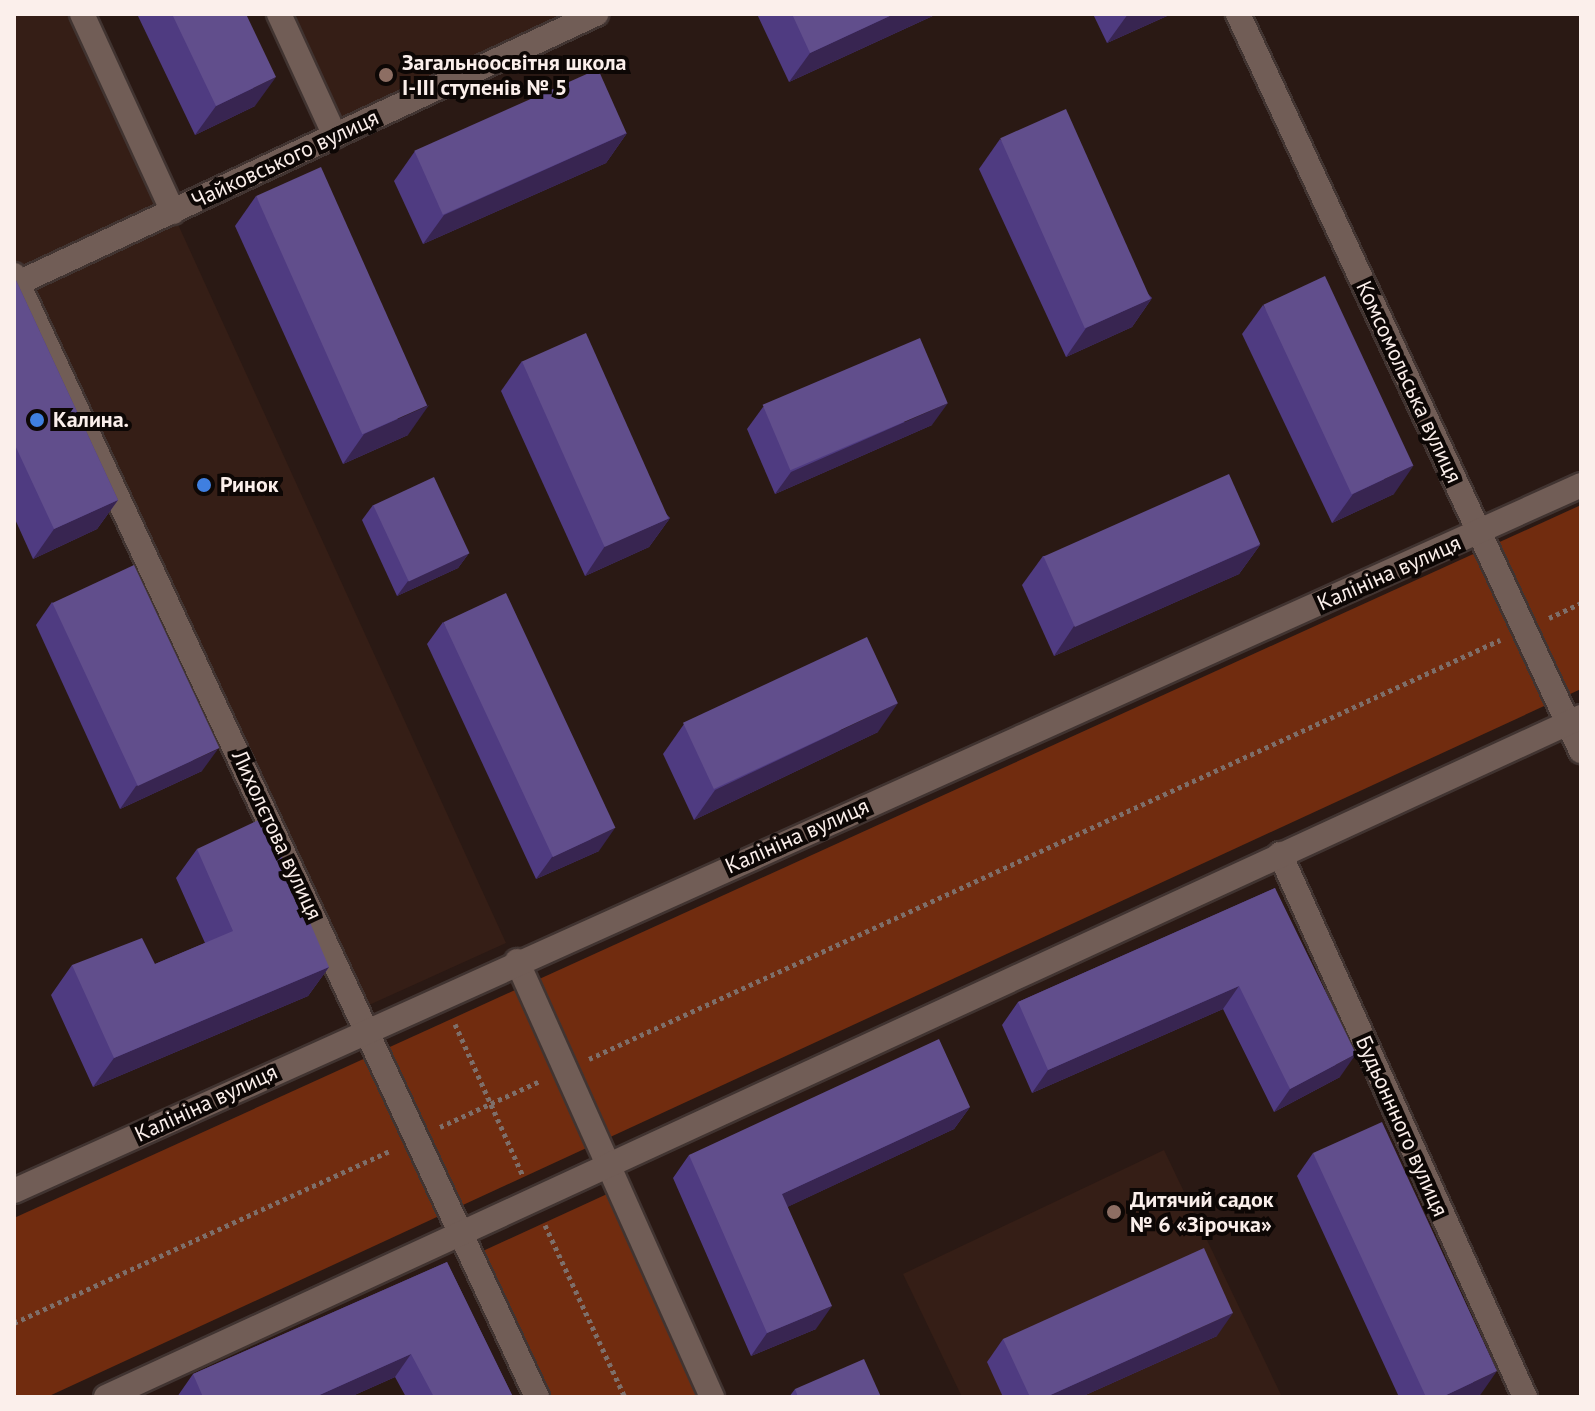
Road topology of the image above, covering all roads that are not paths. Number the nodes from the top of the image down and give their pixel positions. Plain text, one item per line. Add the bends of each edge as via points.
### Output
1 (82, 14) edge
2 (279, 14) edge
3 (596, 14) edge
4 (1238, 14) edge
5 (335, 136) junction
6 (173, 212) junction
7 (16, 279) edge
8 (1581, 485) edge
9 (1480, 533) junction
10 (1575, 720) edge
11 (1581, 751) edge
12 (1280, 854) junction
13 (517, 961) junction
14 (368, 1029) junction
15 (607, 1166) junction
16 (14, 1191) edge
17 (461, 1233) junction
18 (106, 1397) edge
19 (537, 1397) edge
20 (712, 1397) edge
21 (1525, 1397) edge

1 - 6 street
2 - 5 street
3 - 5 street, Чайковського вулиця
4 - 9 street, Комсомольська вулиця
5 - 6 street, Чайковського вулиця
6 - 7 street, Чайковського вулиця
7 - 14 street, Лихолєтова вулиця
8 - 9 street, Калініна вулиця
9 - 10 street, Комсомольська вулиця
9 - 13 street, Калініна вулиця
10 - 11 street, Комсомольська вулиця
10 - 12 street
12 - 15 street
12 - 21 street, Будьоннного вулиця
13 - 14 street, Калініна вулиця
13 - 15 street
14 - 16 street, Калініна вулиця
14 - 17 street, Лихолєтова вулиця
15 - 17 street
15 - 20 street
17 - 18 street
17 - 19 street, Лихолєтова вулиця

